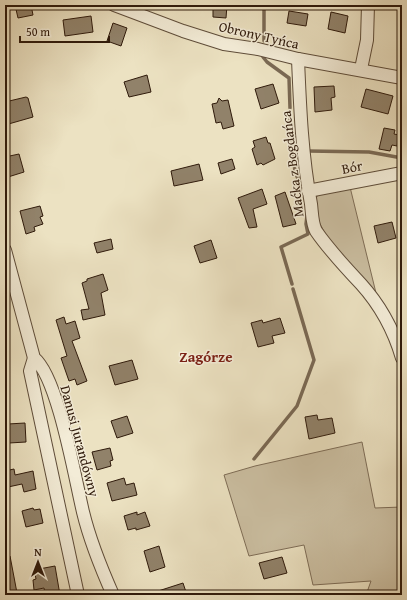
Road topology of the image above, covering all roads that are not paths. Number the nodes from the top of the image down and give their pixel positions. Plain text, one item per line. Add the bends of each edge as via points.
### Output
1 (114, 5) edge
2 (368, 5) edge
3 (298, 59) junction
4 (361, 69) junction
5 (402, 78) edge
6 (402, 173) edge
7 (308, 191) junction
8 (5, 250) edge
9 (34, 358) junction
10 (402, 358) edge
11 (78, 595) edge
12 (113, 595) edge

1 - 3 street, Obrony Tyńca via 224,44 258,48
2 - 4 street via 367,40
3 - 4 street, Obrony Tyńca
3 - 7 street, Maćka z Bogdańca via 301,127
4 - 5 street, Obrony Tyńca
6 - 7 street, Bór
7 - 10 street, Maćka z Bogdańca via 315,229 362,285 384,316 397,341
8 - 9 street, Danusi Jurandówny
9 - 11 street via 30,371
9 - 12 street, Danusi Jurandówny via 40,363 55,400 91,540

